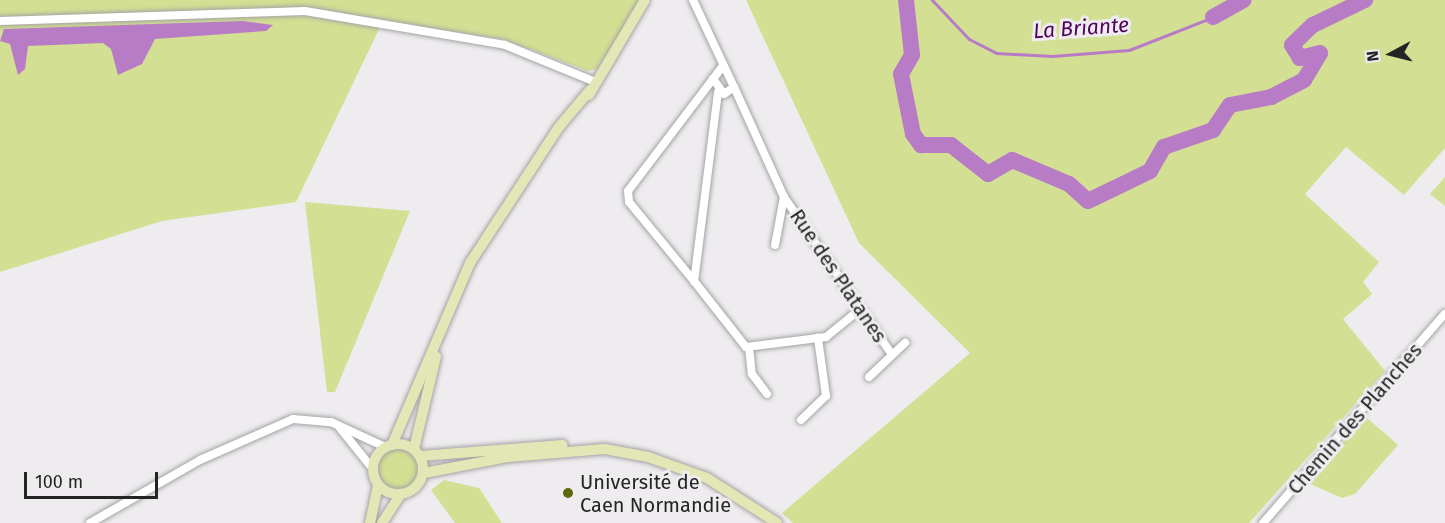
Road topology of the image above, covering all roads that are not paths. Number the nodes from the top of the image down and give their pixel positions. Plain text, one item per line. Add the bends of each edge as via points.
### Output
1 (645, 0) edge
2 (651, 0) edge
3 (693, 0) edge
4 (0, 21) edge
5 (722, 67) junction
6 (713, 79) junction
7 (594, 83) junction
8 (734, 87) junction
9 (718, 92) junction
10 (784, 197) junction
11 (775, 244) dead end
12 (694, 281) junction
13 (450, 307) junction
14 (858, 311) junction
15 (1445, 314) edge
16 (818, 338) junction
17 (905, 342) dead end
18 (749, 347) junction
19 (892, 354) junction
20 (869, 377) dead end
21 (767, 394) dead end
22 (801, 420) dead end
23 (337, 425) junction
24 (388, 446) junction
25 (581, 448) junction
26 (417, 453) junction
27 (373, 469) junction
28 (424, 472) junction
29 (378, 486) junction
30 (401, 494) junction
31 (90, 523) edge
32 (370, 523) edge
33 (382, 523) edge
34 (777, 523) edge
35 (1263, 523) edge

1 - 7 main road
2 - 7 main road
3 - 5 street
4 - 7 street via 305,11 505,45
5 - 6 street
5 - 8 street, Rue des Platanes
6 - 9 street
6 - 12 street via 628,191 629,201
7 - 13 main road via 499,219
8 - 9 street
8 - 10 street, Rue des Platanes
9 - 12 street
10 - 11 street, Rue des Platanes
10 - 14 street, Rue des Platanes
12 - 18 street
13 - 24 main road
13 - 26 main road via 414,433
14 - 16 street
14 - 19 street, Rue des Platanes
15 - 35 street, Chemin des Planches
16 - 18 street
16 - 22 street via 826,396
17 - 19 street
18 - 21 street via 752,374
19 - 20 street
23 - 24 street
23 - 27 street via 359,445
23 - 31 street via 293,419 200,460
24 - 26 main road
24 - 27 main road
25 - 26 main road via 539,445
25 - 28 main road
25 - 34 main road via 676,465 730,490
26 - 28 main road
27 - 29 main road
28 - 30 main road via 415,489
29 - 30 main road
29 - 32 main road
30 - 33 main road

